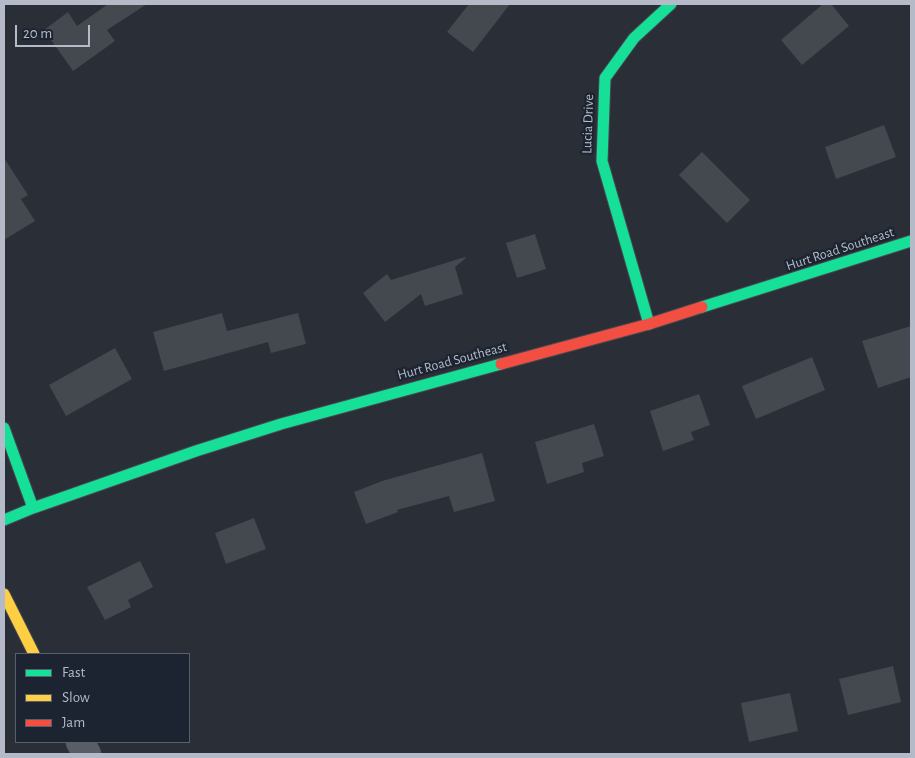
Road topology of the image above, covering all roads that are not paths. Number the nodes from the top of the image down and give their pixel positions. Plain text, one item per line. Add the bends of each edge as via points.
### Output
1 (671, 4) edge
2 (911, 241) edge
3 (648, 324) junction
4 (4, 428) edge
5 (34, 508) junction
6 (4, 520) edge
7 (4, 594) edge
8 (34, 653) edge
9 (81, 743) edge
10 (87, 754) edge

1 - 3 street, Lucia Drive via 634,38 605,78 602,161
2 - 3 street, Hurt Road Southeast
3 - 5 street, Hurt Road Southeast via 281,424
4 - 5 street
5 - 6 street, Hurt Road Southeast
7 - 8 street
9 - 10 street

